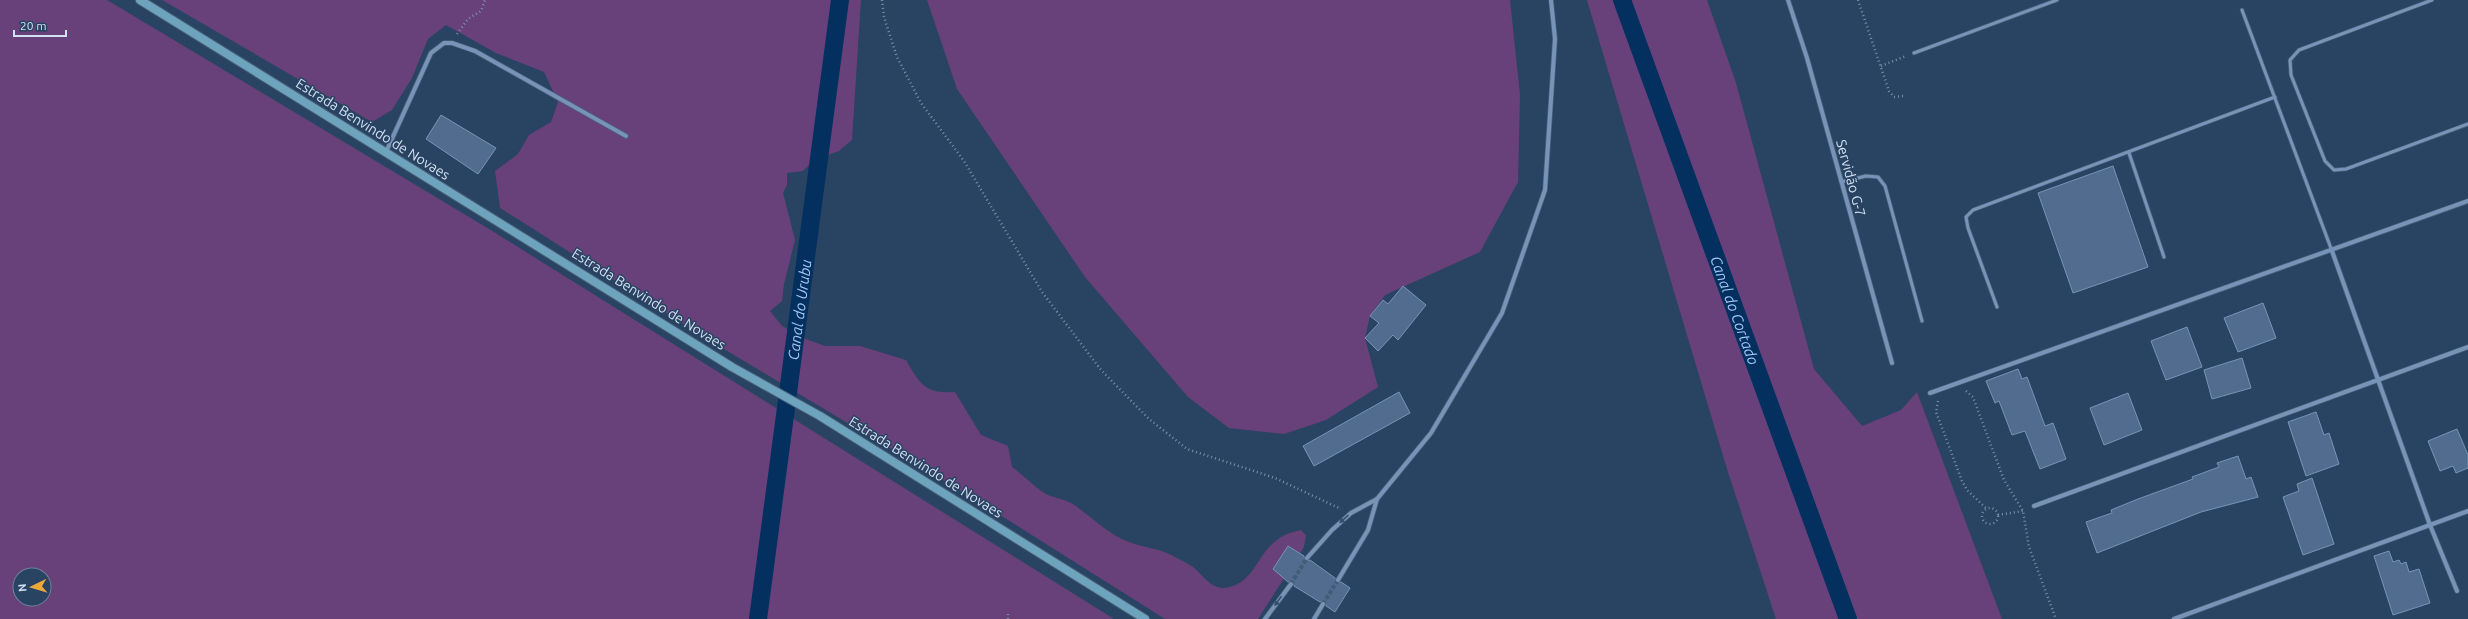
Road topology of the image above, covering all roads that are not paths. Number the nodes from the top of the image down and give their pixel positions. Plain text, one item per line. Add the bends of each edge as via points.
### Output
1 (140, 0) edge
2 (1551, 0) edge
3 (1788, 0) edge
4 (2056, 0) edge
5 (2432, 0) edge
6 (2242, 10) dead end
7 (1914, 53) road end
8 (2275, 97) junction
9 (2468, 124) edge
10 (626, 136) dead end
11 (386, 152) junction
12 (2129, 153) junction
13 (1841, 182) junction
14 (2468, 201) edge
15 (2332, 251) junction
16 (2164, 256) dead end
17 (1997, 307) dead end
18 (1922, 321) dead end
19 (2468, 347) edge
20 (1892, 363) dead end
21 (2379, 380) junction
22 (1930, 393) dead end
23 (1377, 499) junction
24 (2034, 506) road end
25 (2468, 512) edge
26 (2430, 525) junction
27 (1307, 558) tunnel mouth
28 (1338, 580) tunnel mouth
29 (1291, 584) tunnel mouth
30 (2457, 591) dead end
31 (1323, 604) tunnel mouth
32 (1145, 619) edge
33 (1265, 619) edge
34 (1314, 619) edge
35 (2174, 619) edge

1 - 11 street, Estrada Benvindo de Novaes
2 - 23 street via 1555,39 1545,190 1535,219 1502,312 1431,433
3 - 13 street, Servidão G-7 via 1807,58
4 - 7 lane
5 - 9 lane via 2299,50 2290,60 2291,75 2325,161 2334,170 2346,169
6 - 8 lane
8 - 12 lane
8 - 15 lane
10 - 11 street via 475,51 452,43 438,45 431,53
11 - 32 street, Estrada Benvindo de Novaes via 732,366 820,416
12 - 16 lane
12 - 17 lane via 1973,210 1966,217
13 - 18 lane via 1866,176 1878,177 1885,186
13 - 20 street, Servidão G-7
14 - 15 street
15 - 21 street
15 - 22 street
19 - 21 street
21 - 24 street
21 - 26 street
23 -> 27 street via 1351,513
23 - 28 street via 1368,530
25 - 26 street
26 - 30 street
26 - 35 street
29 -> 33 street
31 - 34 street

